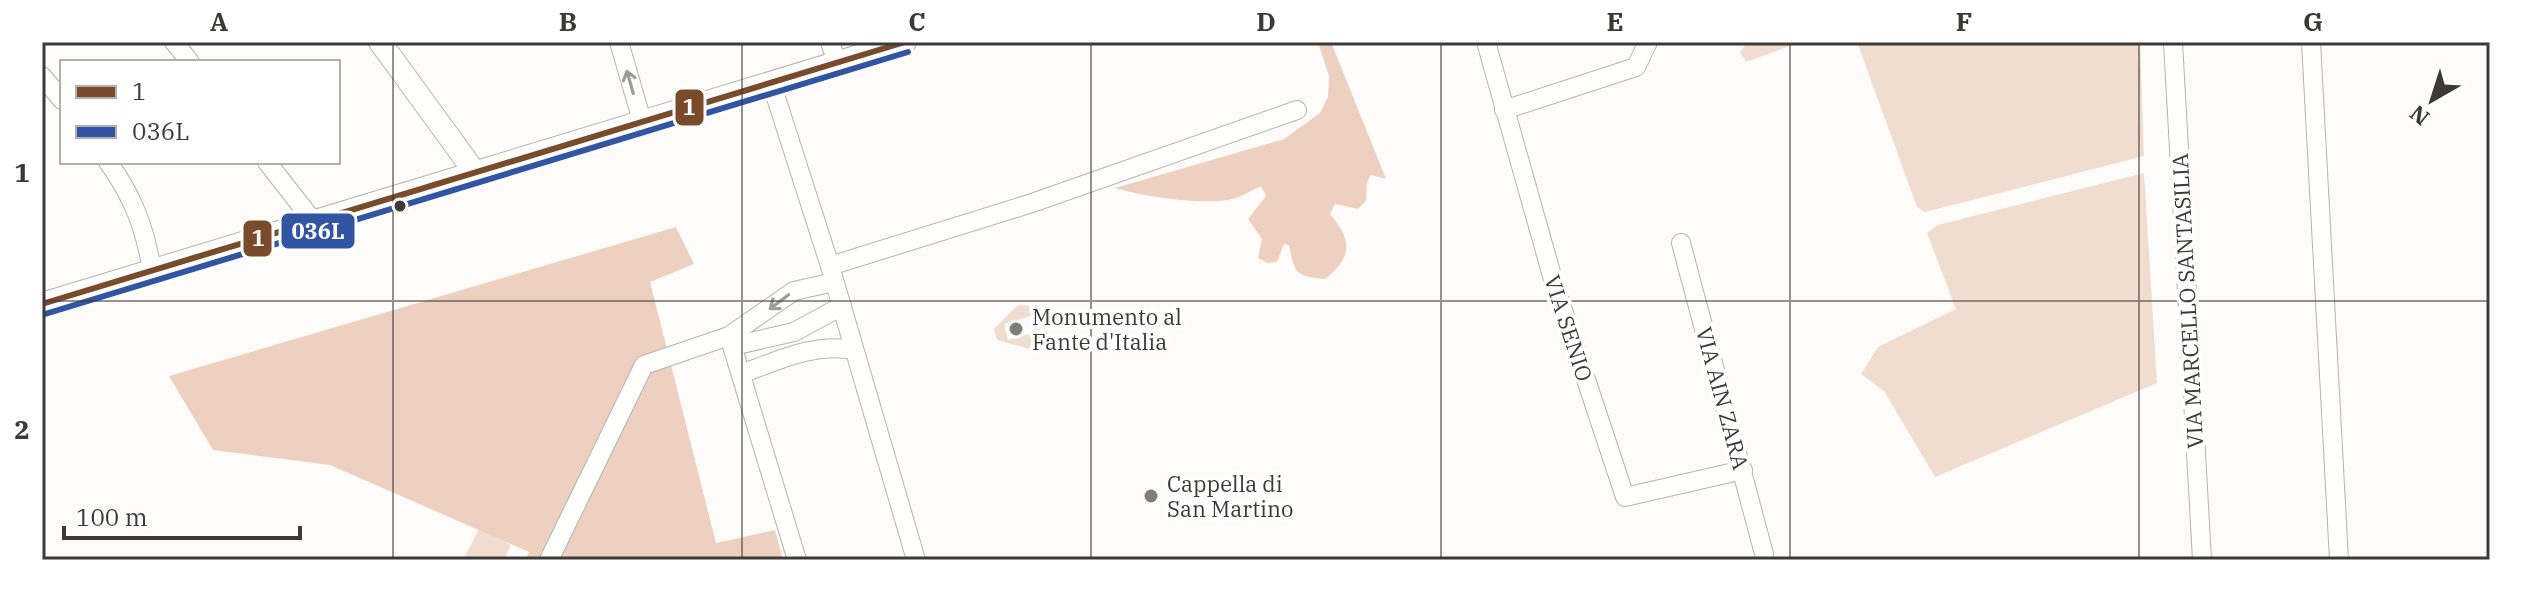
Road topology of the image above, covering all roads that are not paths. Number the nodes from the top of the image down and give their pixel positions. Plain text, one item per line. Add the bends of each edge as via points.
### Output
1 (174, 42) edge
2 (380, 42) edge
3 (619, 42) edge
4 (905, 42) edge
5 (1486, 42) edge
6 (1648, 42) edge
7 (2173, 42) edge
8 (2311, 42) edge
9 (834, 52) edge
10 (188, 60) edge
11 (42, 76) edge
12 (771, 82) junction
13 (60, 98) edge
14 (1297, 110) dead end
15 (1504, 110) junction
16 (642, 121) junction
17 (109, 164) edge
18 (269, 164) edge
19 (474, 171) junction
20 (313, 221) junction
21 (1681, 243) dead end
22 (152, 270) junction
23 (832, 274) junction
24 (42, 304) edge
25 (842, 306) junction
26 (731, 341) junction
27 (854, 350) junction
28 (741, 374) junction
29 (1743, 470) junction
30 (1764, 554) dead end
31 (549, 560) edge
32 (797, 560) edge
33 (916, 560) edge
34 (2202, 560) edge
35 (2339, 560) edge

1 - 10 street
2 - 19 street
16 -> 3 street
4 - 9 street
5 - 15 street, VIA SENIO
6 - 15 street via 1636,67
7 - 34 street, VIA MARCELLO SANTASILIA
8 - 35 street
9 - 12 street
11 - 13 street
12 - 16 street
12 - 23 street
14 - 23 street
15 - 29 street, VIA SENIO via 1625,497
16 - 19 street
17 - 22 street via 134,203
18 - 20 street
19 - 20 street
20 - 22 street
21 - 29 street, VIA AIN ZARA
22 - 24 street
23 - 25 street
23 -> 26 street via 794,291
25 - 26 street via 794,332
25 - 27 street
26 - 28 street
26 - 31 street via 644,365
27 - 28 street via 811,350
27 - 33 street
28 - 32 street
29 - 30 street, VIA AIN ZARA

